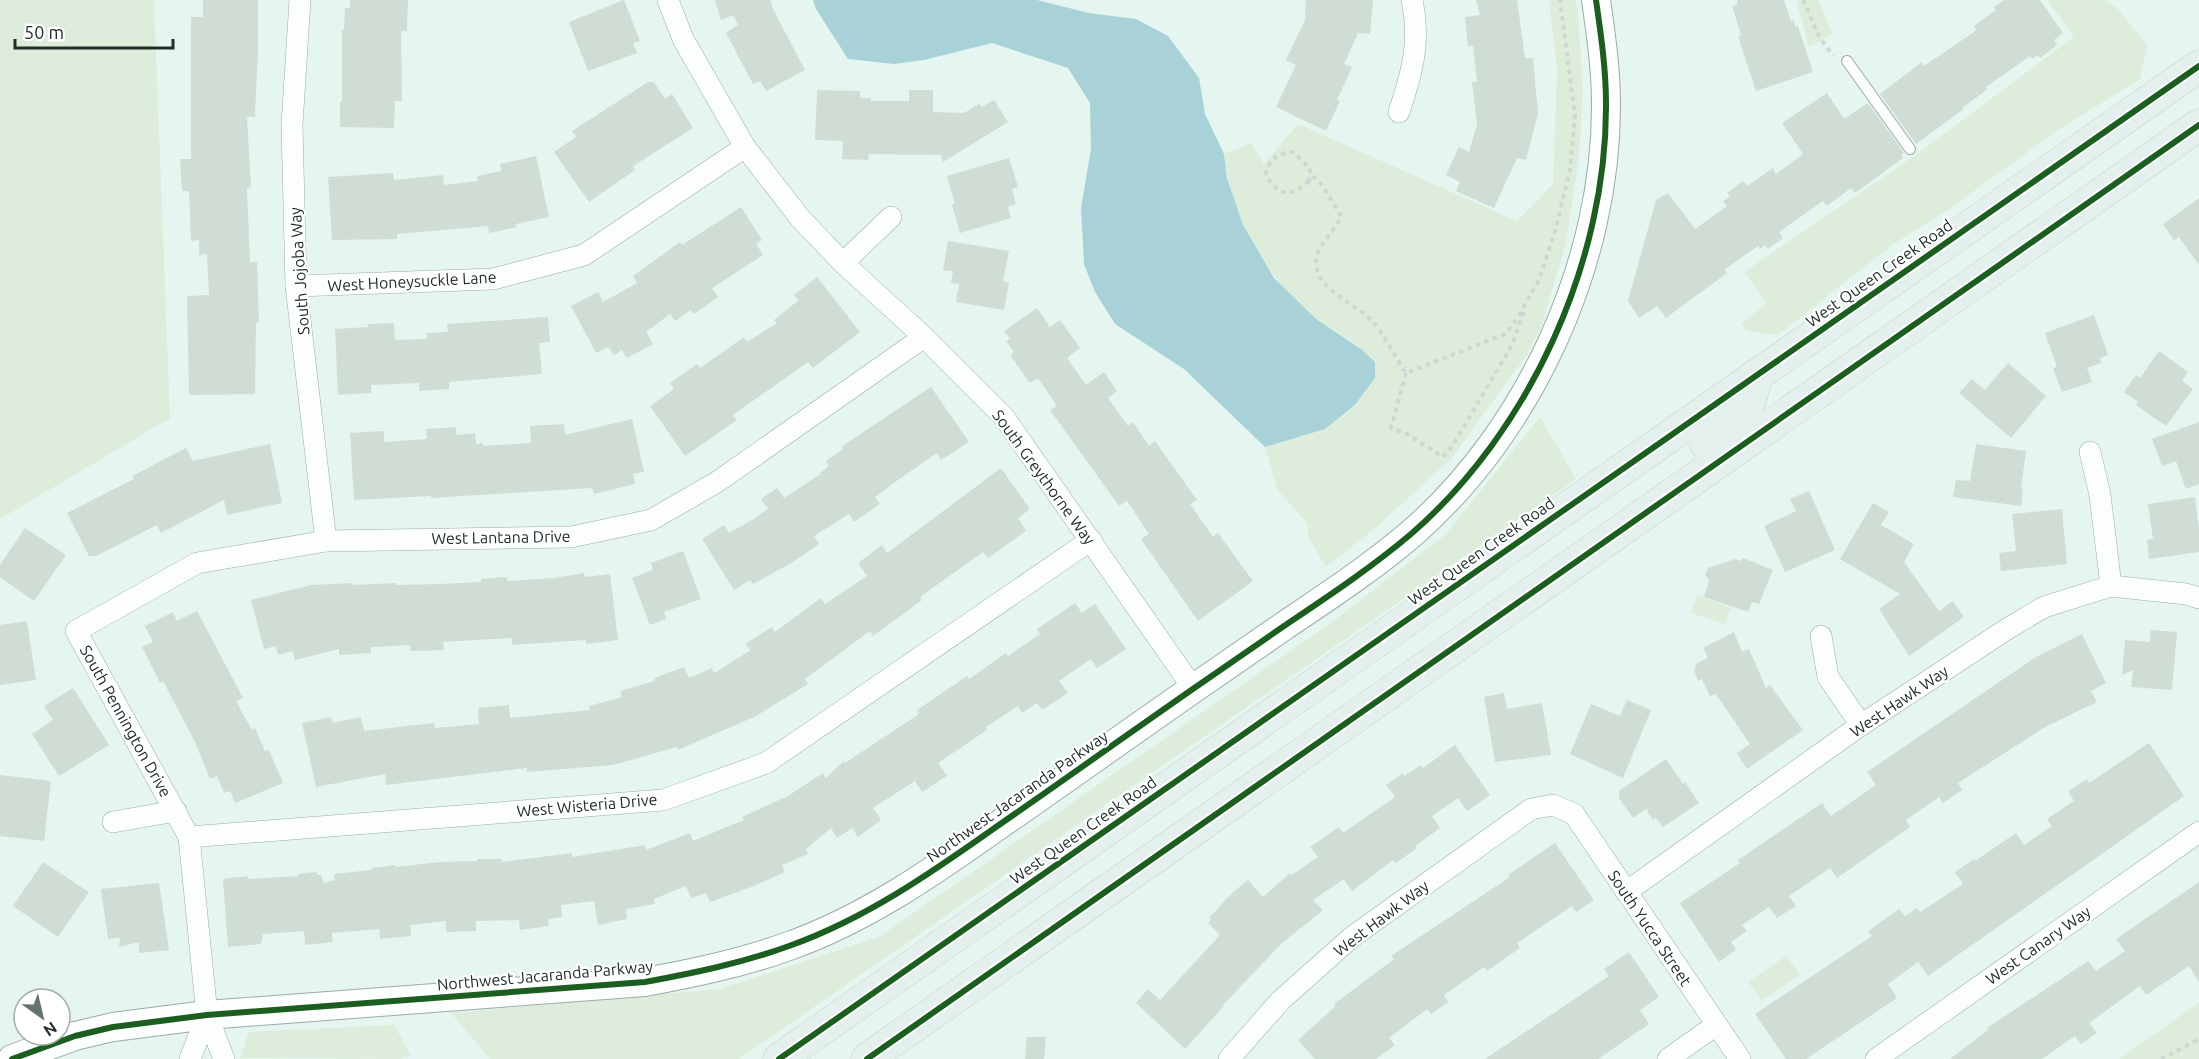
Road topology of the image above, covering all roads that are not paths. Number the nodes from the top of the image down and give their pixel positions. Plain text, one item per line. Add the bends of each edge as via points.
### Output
1 (300, 0) edge
2 (668, 0) edge
3 (1412, 0) edge
4 (1596, 0) edge
5 (1847, 61) dead end
6 (2197, 71) edge
7 (1399, 112) dead end
8 (2199, 125) edge
9 (745, 147) junction
10 (1910, 149) dead end
11 (891, 217) dead end
12 (843, 263) junction
13 (296, 286) junction
14 (924, 337) junction
15 (1756, 375) junction
16 (2090, 452) dead end
17 (1634, 521) junction
18 (1091, 540) junction
19 (326, 541) junction
20 (2110, 586) junction
21 (2199, 598) edge
22 (76, 631) joint
23 (1821, 636) dead end
24 (1193, 688) junction
25 (1861, 726) junction
26 (1553, 805) joint
27 (176, 811) junction
28 (113, 822) dead end
29 (2199, 832) edge
30 (189, 837) junction
31 (1626, 891) junction
32 (207, 1015) junction
33 (1716, 1025) junction
34 (12, 1059) edge
35 (190, 1059) edge
36 (224, 1059) edge
37 (779, 1059) edge
38 (867, 1059) edge
39 (1229, 1059) edge
40 (1668, 1059) edge
41 (1740, 1059) edge
42 (1876, 1059) edge

1 - 13 street, South Jojoba Way via 292,125
2 - 9 street, South Greythorne Way via 683,39
3 - 7 street via 1416,19 1413,69
4 - 24 street, Northwest Jacaranda Parkway via 1606,106 1601,178 1580,273 1545,359 1524,397 1480,459 1412,533 1347,584
5 - 10 lane
6 - 15 main road, West Queen Creek Road
8 - 17 main road
9 - 12 street, South Greythorne Way via 800,218
9 - 13 street, West Honeysuckle Lane via 584,255 493,279
11 - 12 street
12 - 14 street, South Greythorne Way
13 - 19 street, South Jojoba Way
14 - 18 street, South Greythorne Way via 1004,417
14 - 19 street, West Lantana Drive via 717,482 651,520 571,537
15 - 17 main road via 1750,406 1741,420 1652,482
15 - 37 main road, West Queen Creek Road
16 - 20 street via 2100,495
17 - 38 main road
18 - 24 street, South Greythorne Way
18 - 30 street, West Wisteria Drive via 766,764 663,800
19 - 22 street, West Lantana Drive via 198,563
20 - 21 street, West Hawk Way
20 - 25 street, West Hawk Way via 2044,607
22 - 27 street, South Pennington Drive
23 - 25 street via 1828,677
24 - 32 street, Northwest Jacaranda Parkway via 932,873 858,916 791,946 711,969 645,982
25 - 31 street, West Hawk Way
26 - 31 street, South Yucca Street via 1574,814
26 - 39 street, West Hawk Way via 1532,809 1352,937 1281,1000
27 - 28 street, South Pennington Drive
27 - 30 street, South Pennington Drive
29 - 42 street, West Canary Way
30 - 32 street, South Pennington Drive
31 - 33 street, South Yucca Street
32 - 34 street, Northwest Jacaranda Parkway via 113,1027
32 - 35 street, South Pennington Drive
32 - 36 street, South Pennington Drive
33 - 40 street
33 - 41 street, South Yucca Street

